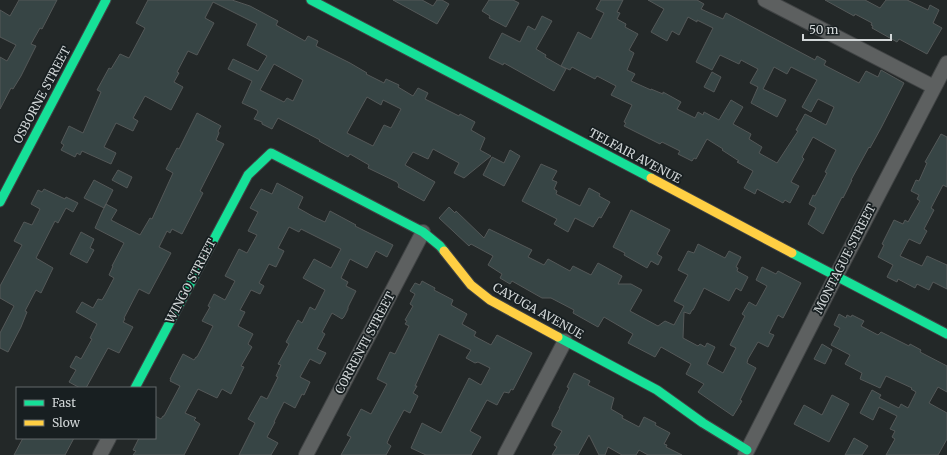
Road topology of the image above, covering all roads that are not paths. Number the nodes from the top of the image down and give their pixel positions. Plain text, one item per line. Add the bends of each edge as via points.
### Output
1 (106, 0) edge
2 (311, 0) edge
3 (765, 0) edge
4 (947, 63) edge
5 (934, 88) junction
6 (248, 175) joint
7 (0, 202) edge
8 (424, 232) junction
9 (836, 276) junction
10 (947, 334) edge
11 (565, 341) junction
12 (136, 387) edge
13 (108, 439) edge
14 (746, 453) edge
15 (100, 455) edge
16 (306, 455) edge
17 (505, 455) edge

1 - 7 street, OSBORNE STREET
2 - 9 street, TELFAIR AVENUE
3 - 5 street
4 - 5 street, MONTAGUE STREET
5 - 9 street, MONTAGUE STREET
6 - 8 street, CAYUGA AVENUE via 271,153
6 - 12 street, WINGO STREET
8 - 11 street, CAYUGA AVENUE via 440,246 471,285 490,300
8 - 16 street, CORRENTI STREET
9 - 10 street, TELFAIR AVENUE
9 - 14 street, MONTAGUE STREET
11 - 14 street, CAYUGA AVENUE via 657,390
11 - 17 street
13 - 15 street

